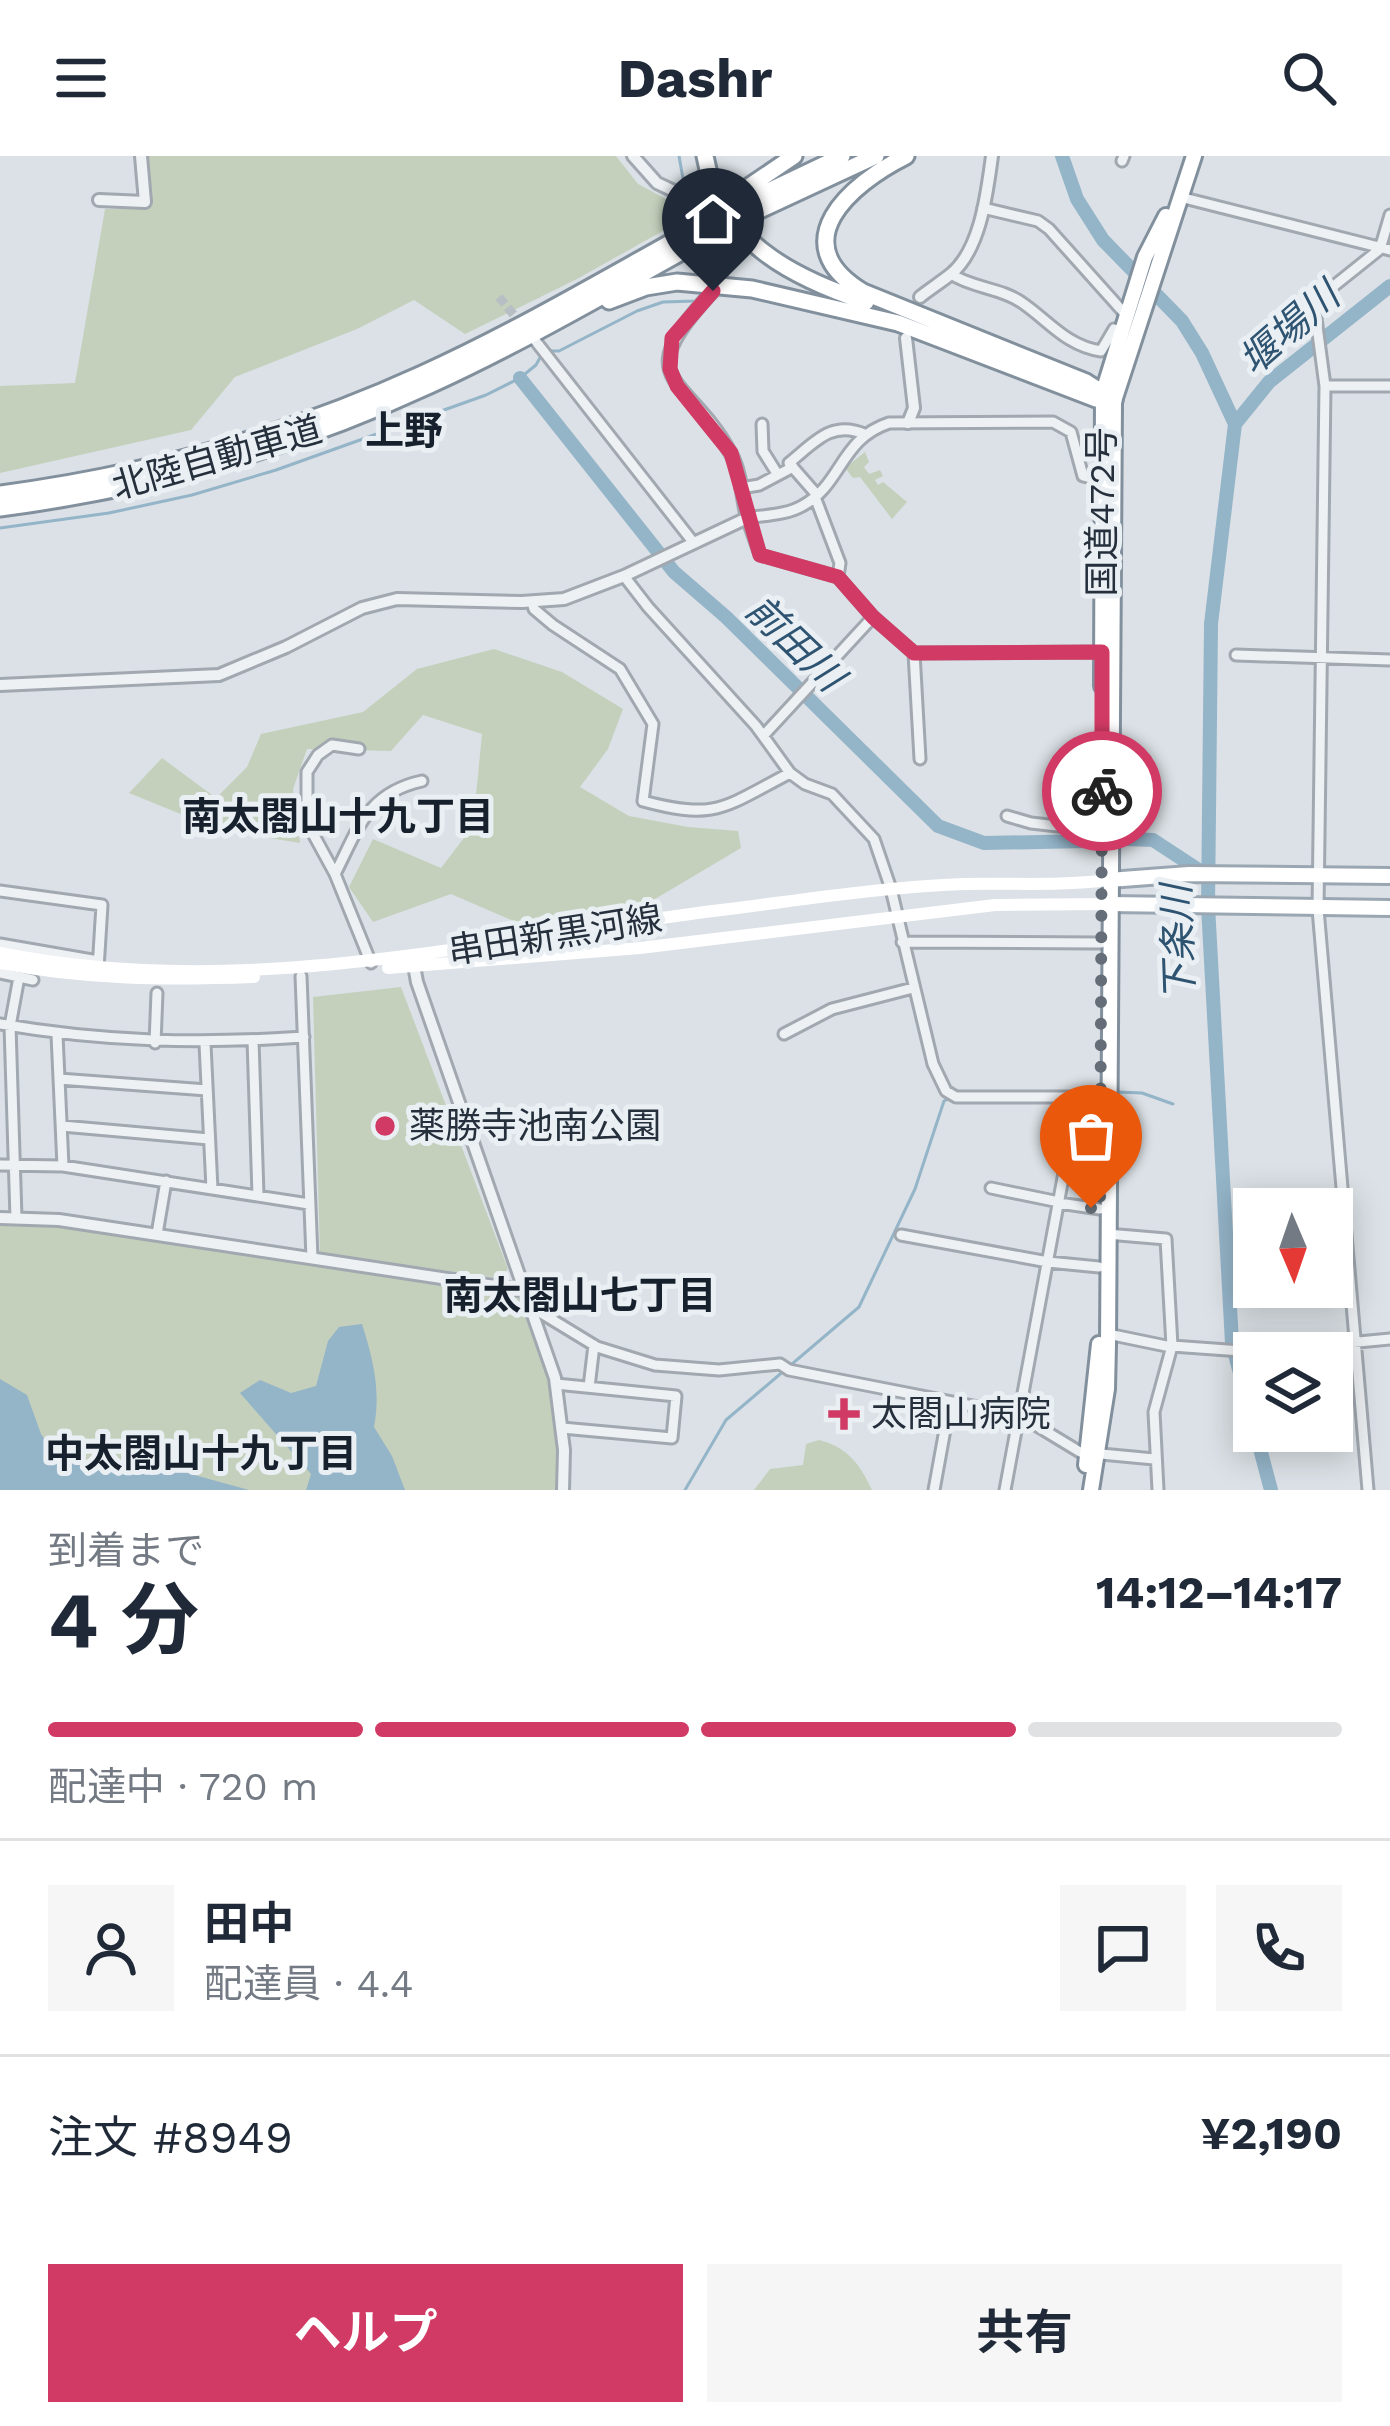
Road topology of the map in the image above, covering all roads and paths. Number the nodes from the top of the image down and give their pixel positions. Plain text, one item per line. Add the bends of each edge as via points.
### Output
1 (141, 156) edge
2 (633, 156) edge
3 (695, 156) edge
4 (705, 156) edge
5 (794, 156) edge
6 (842, 156) edge
7 (876, 156) edge
8 (906, 156) edge
9 (992, 156) edge
10 (1194, 156) edge
11 (1180, 197) junction
12 (99, 200) dead end
13 (699, 203) dead end
14 (741, 205) junction
15 (983, 208) junction
16 (1390, 214) edge
17 (699, 230) junction
18 (723, 244) dead end
19 (1385, 250) edge
20 (951, 274) junction
21 (721, 275) dead end
22 (713, 291) dead end
23 (920, 297) dead end
24 (1132, 311) junction
25 (927, 319) junction
26 (902, 331) junction
27 (1120, 332) junction
28 (534, 339) tunnel mouth
29 (1324, 386) junction
30 (1390, 386) edge
31 (427, 387) junction
32 (1107, 398) junction
33 (908, 423) junction
34 (762, 424) dead end
35 (864, 434) junction
36 (793, 467) junction
37 (778, 475) junction
38 (1108, 481) junction
39 (740, 488) junction
40 (0, 494) edge
41 (816, 496) junction
42 (0, 508) edge
43 (747, 518) junction
44 (693, 542) junction
45 (624, 576) junction
46 (838, 577) junction
47 (532, 602) junction
48 (873, 617) junction
49 (1102, 652) junction
50 (914, 653) junction
51 (1236, 655) dead end
52 (1322, 659) junction
53 (1390, 660) edge
54 (0, 685) edge
55 (764, 735) junction
56 (359, 749) dead end
57 (920, 759) dead end
58 (790, 773) junction
59 (422, 781) dead end
60 (1007, 817) dead end
61 (1102, 831) junction
62 (335, 874) junction
63 (1317, 874) junction
64 (1390, 875) edge
65 (1105, 880) junction
66 (891, 890) junction
67 (0, 891) edge
68 (1105, 904) junction
69 (1390, 908) edge
70 (1318, 909) junction
71 (896, 918) junction
72 (902, 942) junction
73 (1101, 943) junction
74 (0, 944) edge
75 (0, 953) edge
76 (414, 961) junction
77 (0, 963) edge
78 (371, 963) junction
79 (98, 965) junction
80 (0, 974) edge
81 (301, 976) junction
82 (19, 977) junction
83 (33, 980) dead end
84 (914, 988) junction
85 (157, 993) dead end
86 (5, 1025) edge
87 (784, 1034) dead end
88 (57, 1035) junction
89 (304, 1036) junction
90 (253, 1040) junction
91 (155, 1042) junction
92 (206, 1044) junction
93 (58, 1079) junction
94 (207, 1090) junction
95 (1078, 1097) junction
96 (1104, 1097) junction
97 (62, 1126) junction
98 (209, 1139) junction
99 (0, 1165) edge
100 (16, 1165) junction
101 (63, 1166) junction
102 (166, 1181) junction
103 (991, 1188) dead end
104 (212, 1189) junction
105 (258, 1195) junction
106 (1059, 1202) junction
107 (309, 1204) junction
108 (1100, 1209) junction
109 (0, 1218) edge
110 (16, 1218) junction
111 (157, 1234) junction
112 (1107, 1234) junction
113 (901, 1235) dead end
114 (312, 1258) junction
115 (1048, 1262) junction
116 (1099, 1267) junction
117 (527, 1291) junction
118 (533, 1308) junction
119 (1351, 1332) edge
120 (1108, 1334) junction
121 (1390, 1339) edge
122 (1353, 1343) edge
123 (594, 1345) junction
124 (1172, 1347) junction
125 (1233, 1352) edge
126 (1353, 1352) edge
127 (556, 1384) junction
128 (589, 1387) junction
129 (950, 1402) junction
130 (1019, 1414) junction
131 (562, 1428) junction
132 (1092, 1453) junction
133 (1154, 1459) junction
134 (563, 1490) edge
135 (934, 1490) edge
136 (1005, 1490) edge
137 (1082, 1490) edge
138 (1091, 1490) edge
139 (1158, 1490) edge
140 (1368, 1490) edge

1 - 12 street via 145,202
2 - 13 street via 657,183
3 - 26 highway via 710,204 751,256
4 - 25 highway via 724,208 767,257 814,283
5 - 14 highway
6 - 14 highway
7 - 14 highway
8 - 25 highway via 839,204 827,246 850,284
9 - 15 street
10 - 11 main road, 国道472号
11 - 19 street
11 - 24 main road, 国道472号 via 1156,271
11 - 24 main road, 国道472号 via 1145,257
14 - 17 highway, bridge
15 - 20 street
15 - 24 street via 1038,221
16 - 19 street
17 - 31 highway, 北陸自動車道
17 - 40 highway, 北陸自動車道 via 468,352 332,412 157,465
18 - 21 street
19 - 29 street via 1324,293 1315,310
20 - 23 street
20 - 27 street via 1021,301 1090,349 1101,351 1114,329
22 - 39 street via 672,338 670,369 731,453
24 - 27 main road, 国道472号
24 - 32 main road, 国道472号
25 - 32 highway
26 - 31 highway via 726,284 662,284 608,301
26 - 32 highway
26 - 33 street via 914,408
27 - 32 main road, 国道472号
28 - 44 street
29 - 30 street
29 - 52 street
31 - 42 highway, 北陸自動車道 via 210,466
32 - 38 main road, 国道472号
33 - 35 street
33 - 38 street via 1061,424 1073,436 1083,476
34 - 37 street via 763,451
35 - 36 street via 831,429
35 - 41 street
36 - 37 street
36 - 41 street
37 - 39 street
38 - 49 main road, 国道472号
38 - 65 main road, 国道472号
39 - 43 street
41 - 43 street via 786,512
41 - 46 street
43 - 44 street
43 - 46 street via 760,555
44 - 45 street
45 - 47 street
45 - 55 street
46 - 48 street
47 - 54 street via 379,602 197,679
47 - 58 street via 620,669 653,724 643,801 695,814 718,810
48 - 50 street
48 - 55 street
49 - 50 street
49 - 61 main road, 国道472号
50 - 57 street
51 - 52 street
52 - 53 street
52 - 63 street
55 - 58 street
56 - 62 street via 332,745 307,772 310,830
58 - 66 street via 832,794 874,839
59 - 62 street via 369,808
60 - 61 street
61 - 65 main road, 国道472号
62 - 78 street
63 - 64 main road
63 - 65 main road
63 - 70 street
65 - 66 main road, 串田新黒河線
65 - 68 main road, 国道472号
66 - 71 street
66 - 76 main road, 串田新黒河線 via 653,919
67 - 79 street via 102,905
68 - 70 main road
68 - 71 main road, 串田新黒河線 via 995,905
68 - 73 main road, 国道472号
68 - 96 main road, 国道472号
69 - 70 main road
70 - 119 street
71 - 72 street
71 - 76 main road, 串田新黒河線 via 640,947
72 - 73 street
72 - 84 street
73 - 96 main road, 国道472号
74 - 79 street
75 - 79 main road, 串田新黒河線
76 - 78 main road, 串田新黒河線
76 - 81 main road, 串田新黒河線
76 - 117 street
77 - 81 main road, 串田新黒河線 via 158,980
78 - 79 main road, 串田新黒河線
80 - 82 street
81 - 89 street
82 - 83 street
82 - 86 street
84 - 87 street via 832,1009
84 - 95 street via 937,1078 951,1095
85 - 91 street
86 - 88 street
86 - 100 street
88 - 91 street
88 - 93 street
89 - 90 street
89 - 107 street
90 - 92 street
90 - 105 street
91 - 92 street
92 - 94 street
93 - 94 street
93 - 97 street
94 - 98 street
95 - 96 street
95 - 106 street
96 - 108 main road, 国道472号
96 - 112 main road, 国道472号
97 - 98 street
97 - 101 street
98 - 104 street
99 - 100 street
100 - 101 street
100 - 110 street
101 - 102 street
102 - 104 street
102 - 111 street
103 - 106 street
104 - 105 street
105 - 107 street
106 - 108 street
106 - 115 street
107 - 114 street
108 - 116 main road, 国道472号
109 - 110 street
110 - 111 street
111 - 114 street
112 - 120 main road, 国道472号
112 - 124 street via 1166,1239
113 - 115 street
114 - 117 street
115 - 116 street
115 - 130 street
116 - 132 main road, 国道472号
117 - 118 street
118 - 123 street
118 - 127 street
120 - 124 street
120 - 132 main road, 国道472号 via 1107,1389
121 - 122 street
123 - 128 street
123 - 129 street via 681,1368 780,1364
124 - 125 street
124 - 133 street via 1154,1412
126 - 140 street
127 - 128 street
127 - 131 street
128 - 131 street via 676,1396 672,1438
129 - 130 street
129 - 135 street
130 - 132 street
130 - 136 street
131 - 134 street
132 - 133 street
132 - 137 main road, 国道472号
132 - 138 main road, 国道472号
133 - 139 street

